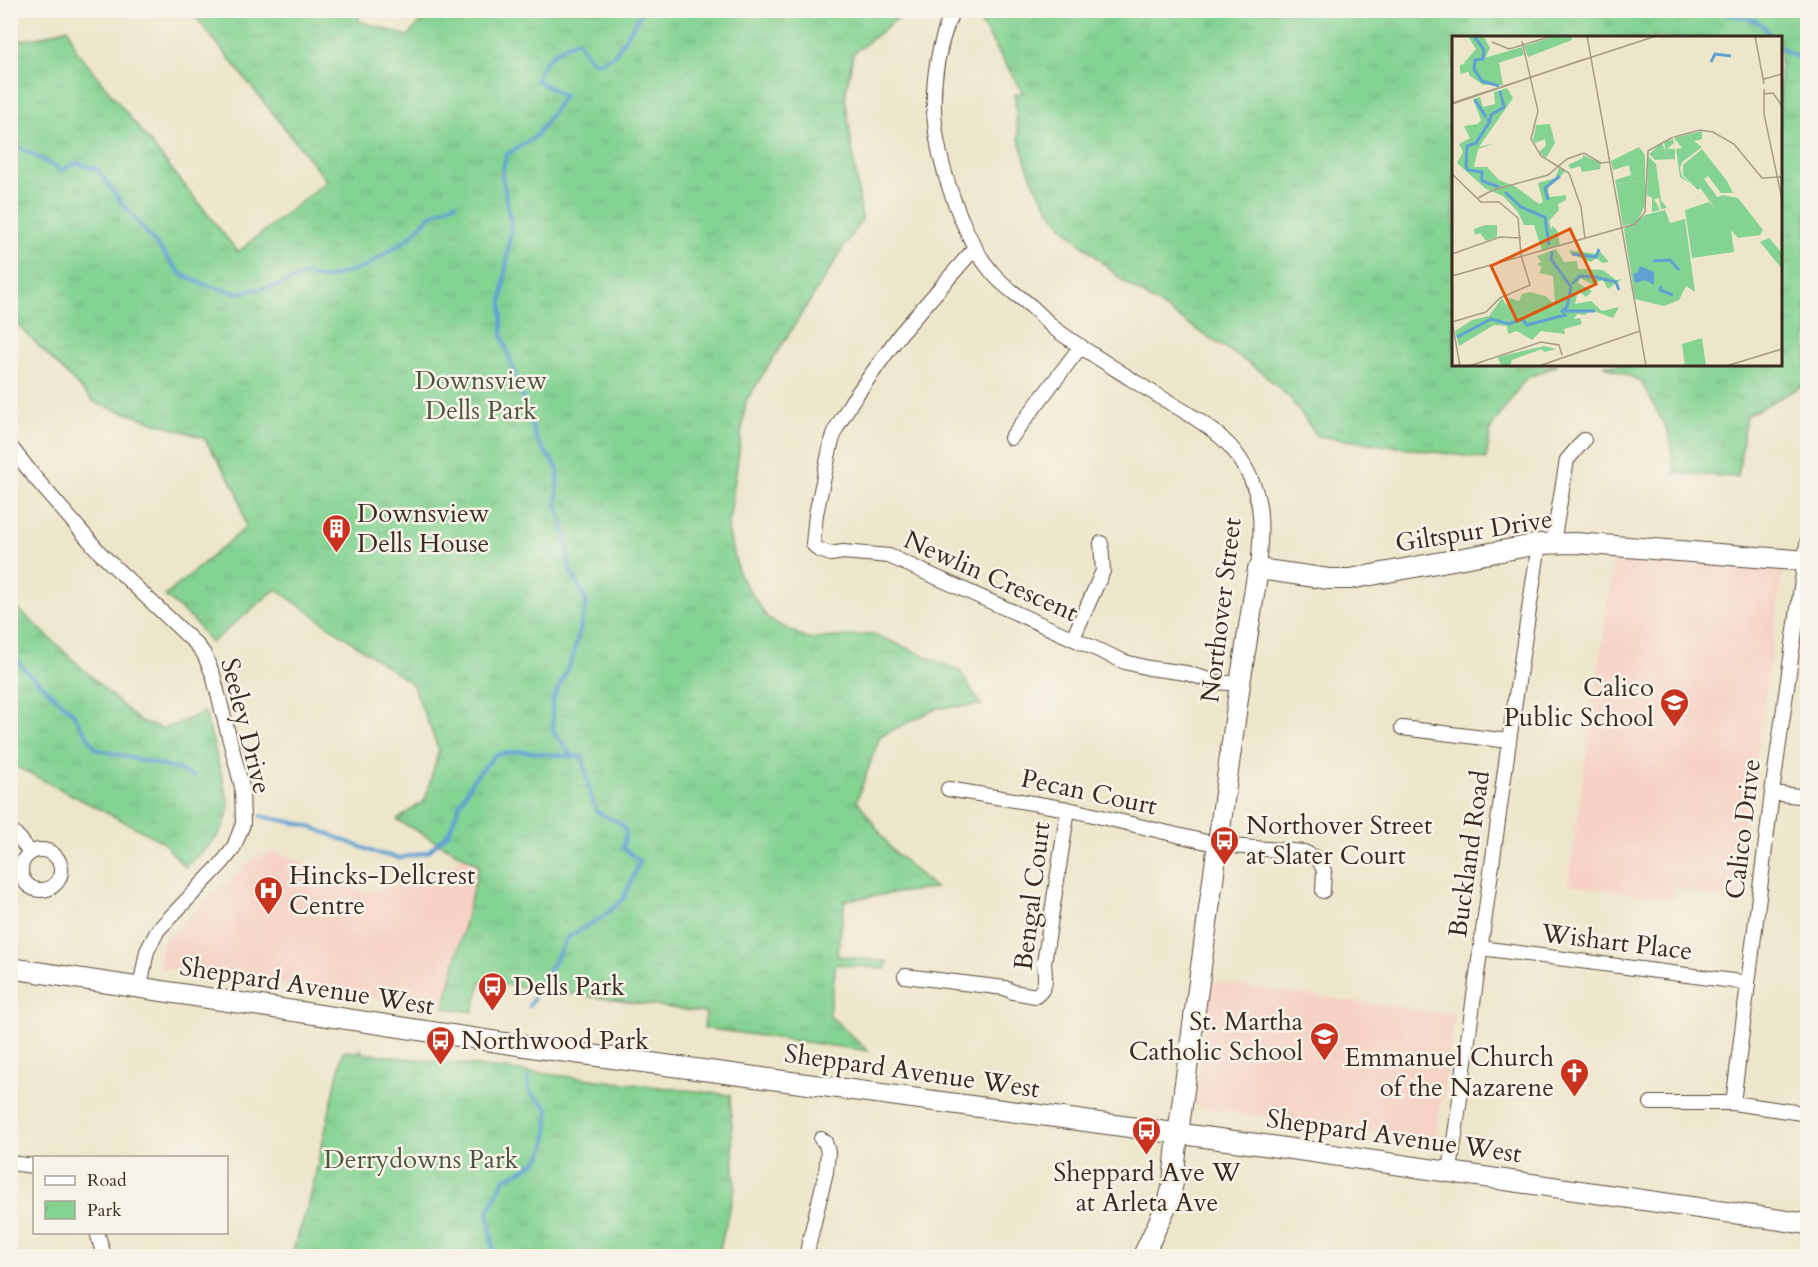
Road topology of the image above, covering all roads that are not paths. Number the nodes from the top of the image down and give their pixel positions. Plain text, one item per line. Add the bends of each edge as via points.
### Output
1 (950, 18) dead end
2 (974, 249) junction
3 (1081, 346) junction
4 (1011, 438) dead end
5 (1584, 440) dead end
6 (10, 446) edge
7 (1808, 538) edge
8 (1101, 543) dead end
9 (1546, 543) junction
10 (1805, 561) edge
11 (1258, 568) junction
12 (1073, 638) junction
13 (1240, 684) junction
14 (1402, 728) dead end
15 (1509, 741) junction
16 (948, 789) dead end
17 (1772, 793) junction
18 (1808, 797) edge
19 (1068, 809) junction
20 (10, 831) edge
21 (1219, 845) junction
22 (30, 853) dead end
23 (1323, 891) dead end
24 (1481, 948) junction
25 (10, 968) edge
26 (905, 976) dead end
27 (1748, 983) junction
28 (140, 987) junction
29 (1651, 1104) dead end
30 (1733, 1104) junction
31 (1808, 1114) edge
32 (1178, 1134) junction
33 (821, 1139) dead end
34 (10, 1163) edge
35 (33, 1166) edge
36 (1450, 1171) junction
37 (1808, 1224) edge
38 (97, 1234) edge
39 (104, 1257) edge
40 (806, 1257) edge
41 (1143, 1257) edge

1 - 2 street, Northover Street via 933,82 935,134 951,191
2 - 3 street, Northover Street via 1007,287
2 - 12 street, Newlin Crescent via 901,333 836,429 813,544 831,554 889,556
3 - 4 street
3 - 11 street, Northover Street via 1215,431 1235,452 1260,506
5 - 9 street, Buckland Road via 1567,460
6 - 28 street, Seeley Drive via 100,554 204,654 242,787 243,824 233,849 158,930 147,951
7 - 10 street, Calico Drive
8 - 12 street via 1103,571
9 - 10 main road, Giltspur Drive
9 - 11 main road, Giltspur Drive via 1350,579
9 - 15 street, Buckland Road
10 - 17 street, Calico Drive
11 - 13 main road, Northover Street
12 - 13 street, Newlin Crescent via 1125,662
13 - 21 main road, Northover Street
14 - 15 street
15 - 24 street, Buckland Road
16 - 19 street, Pecan Court
17 - 18 street
17 - 27 street, Calico Drive
19 - 21 street, Pecan Court
19 - 26 street, Bengal Court via 1042,991 1036,996 1005,988
20 - 22 street
21 - 23 street, Pecan Court via 1304,852 1321,864
21 - 32 main road, Northover Street
24 - 27 street, Wishart Place
24 - 36 street, Buckland Road
25 - 28 main road, Sheppard Avenue West
27 - 30 street, Calico Drive
28 - 32 main road, Sheppard Avenue West via 538,1048
29 - 30 street
30 - 31 street
32 - 36 main road, Sheppard Avenue West
32 - 41 main road, Northover Street via 1169,1200
33 - 40 street via 828,1152 826,1172
34 - 35 street
36 - 37 main road, Sheppard Avenue West
38 - 39 street

